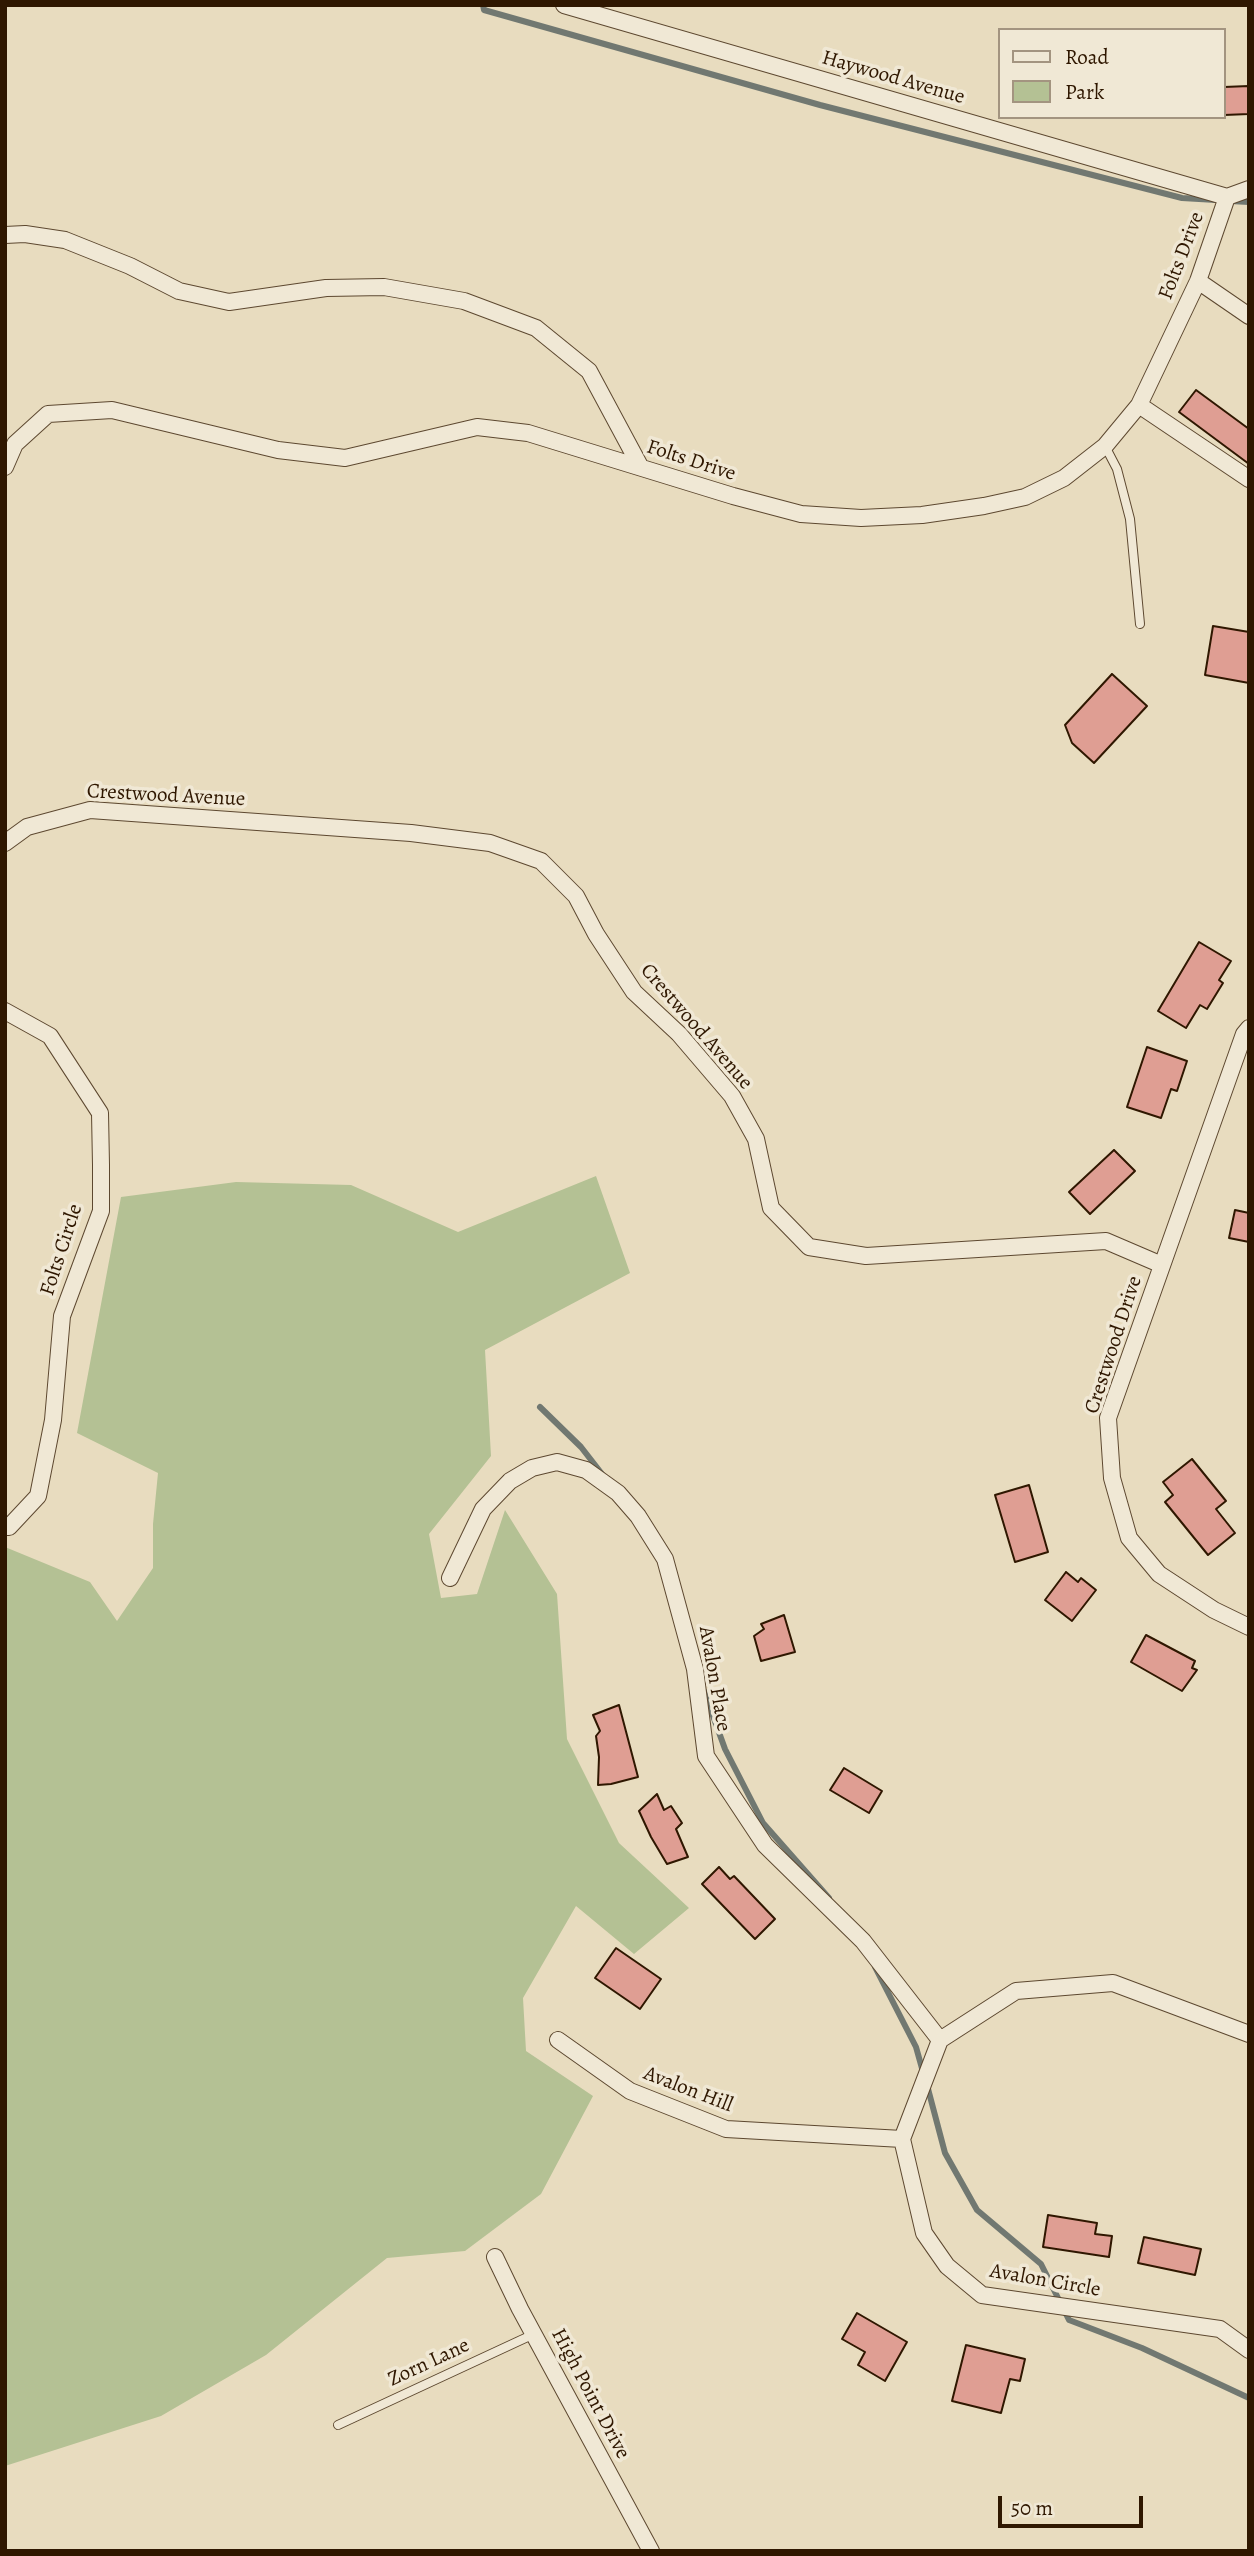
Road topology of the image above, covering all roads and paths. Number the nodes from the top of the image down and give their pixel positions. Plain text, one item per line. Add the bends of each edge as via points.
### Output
1 (565, 5) edge
2 (1249, 189) edge
3 (1227, 197) junction
4 (5, 235) edge
5 (1198, 281) junction
6 (1249, 316) edge
7 (1139, 405) junction
8 (1105, 446) junction
9 (640, 466) junction
10 (5, 467) edge
11 (1249, 479) edge
12 (1140, 624) dead end
13 (5, 843) edge
14 (5, 1011) edge
15 (1249, 1028) edge
16 (1162, 1265) junction
17 (5, 1527) edge
18 (450, 1578) dead end
19 (1249, 1627) edge
20 (1249, 2034) edge
21 (558, 2040) dead end
22 (940, 2040) junction
23 (902, 2139) junction
24 (495, 2257) dead end
25 (534, 2334) junction
26 (1249, 2350) edge
27 (338, 2425) dead end
28 (651, 2551) edge

1 - 3 street, Haywood Avenue
2 - 3 street
3 - 5 street, Folts Drive
4 - 9 street via 65,240 179,290 229,302 326,288 384,286 464,301 536,328 589,371
5 - 6 street
5 - 7 street, Folts Drive
7 - 8 street, Folts Drive
7 - 11 street
8 - 9 street, Folts Drive via 1064,478 1024,497 922,515 861,518 801,513
8 - 12 lane via 1117,470 1130,519
9 - 10 street, Folts Drive via 528,433 477,427 345,458 278,450 112,410 48,414 15,444
13 - 16 street, Crestwood Avenue via 27,827 90,810 411,833 490,843 541,861 576,896 634,992 679,1034 732,1096 757,1139 771,1208 809,1247 866,1256 1106,1241
14 - 17 street, Folts Circle via 50,1036 100,1113 101,1165 100,1211 62,1316 53,1420 38,1496
15 - 16 street, Crestwood Drive
16 - 19 street, Crestwood Drive via 1108,1418 1112,1478 1129,1538 1159,1574
18 - 22 street, Avalon Place via 483,1509 510,1481 532,1468 557,1462 586,1470 618,1493 665,1559 695,1668 706,1756 765,1844 863,1941
20 - 22 street via 1113,1983 1016,1991
21 - 23 street, Avalon Hill via 630,2091 726,2129
22 - 23 street
23 - 26 street, Avalon Circle via 924,2233 947,2266 982,2295 1220,2329
24 - 25 street, High Point Drive
25 - 27 lane, Zorn Lane
25 - 28 street, High Point Drive

